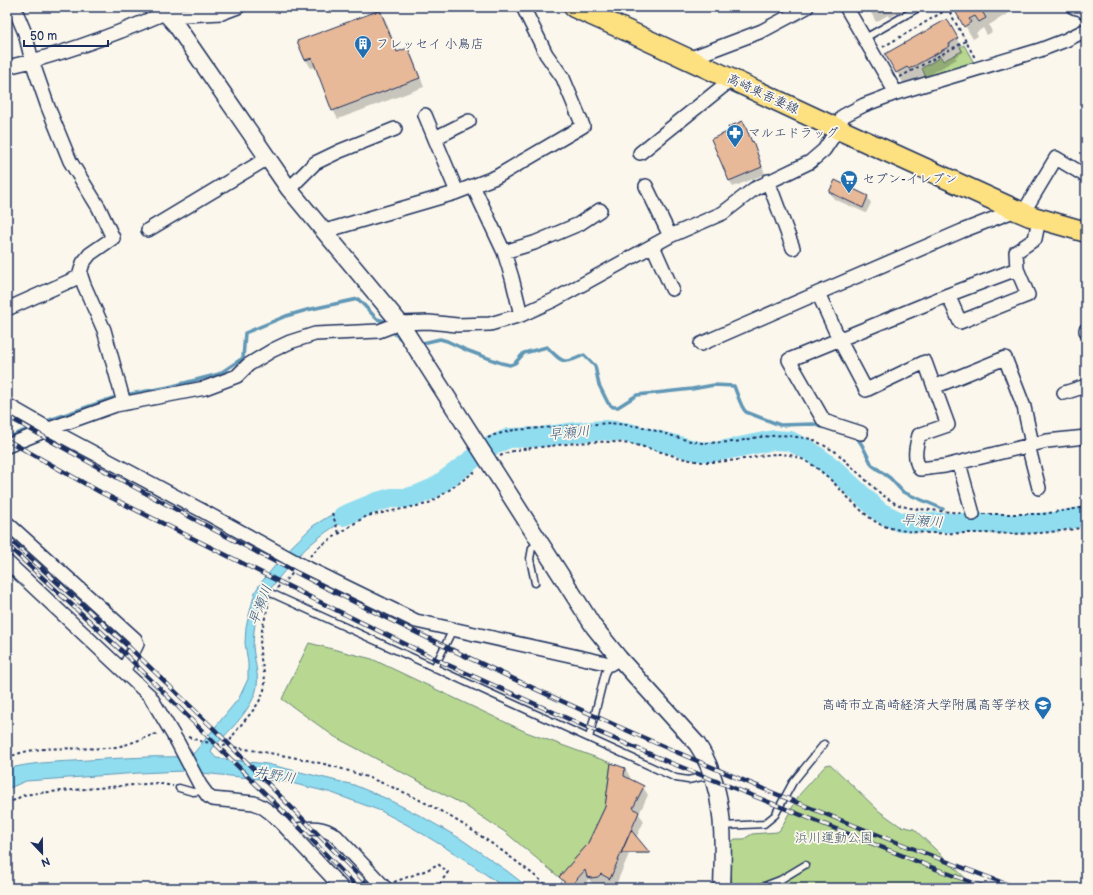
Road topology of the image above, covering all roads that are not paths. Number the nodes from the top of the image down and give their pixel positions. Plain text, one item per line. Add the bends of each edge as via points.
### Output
1 (14, 7) edge
2 (238, 7) edge
3 (523, 7) edge
4 (574, 7) edge
5 (807, 7) edge
6 (846, 7) edge
7 (918, 8) edge
8 (164, 12) edge
9 (1086, 30) edge
10 (865, 38) junction
11 (688, 59) junction
12 (32, 61) junction
13 (7, 67) edge
14 (732, 79) junction
15 (896, 93) junction
16 (425, 115) dead end
17 (469, 121) dead end
18 (395, 129) dead end
19 (838, 129) junction
20 (435, 138) junction
21 (640, 153) dead end
22 (268, 158) junction
23 (1086, 176) edge
24 (768, 181) junction
25 (473, 186) junction
26 (646, 186) dead end
27 (289, 189) junction
28 (457, 192) junction
29 (600, 210) dead end
30 (1026, 214) junction
31 (148, 230) dead end
32 (325, 231) junction
33 (1086, 232) edge
34 (670, 236) junction
35 (653, 246) junction
36 (793, 248) dead end
37 (504, 252) junction
38 (1017, 269) junction
39 (81, 276) junction
40 (672, 289) dead end
41 (818, 293) junction
42 (948, 295) junction
43 (7, 310) edge
44 (521, 315) junction
45 (400, 323) junction
46 (839, 339) junction
47 (701, 344) dead end
48 (1086, 386) edge
49 (934, 387) junction
50 (1064, 393) dead end
51 (124, 403) junction
52 (7, 405) edge
53 (49, 429) junction
54 (862, 433) dead end
55 (1086, 437) edge
56 (1030, 445) junction
57 (7, 446) edge
58 (959, 463) junction
59 (1039, 488) dead end
60 (973, 514) road end
61 (9, 528) edge
62 (540, 543) junction
63 (7, 562) edge
64 (535, 583) dead end
65 (273, 594) road end
66 (453, 629) junction
67 (615, 661) junction
68 (434, 668) junction
69 (124, 670) junction
70 (589, 738) junction
71 (824, 744) dead end
72 (713, 774) junction
73 (179, 788) road end
74 (202, 788) junction
75 (721, 826) junction
76 (289, 831) junction
77 (805, 865) dead end
78 (384, 887) edge
79 (341, 888) edge
80 (722, 888) edge
81 (759, 888) edge

1 - 12 street
2 - 8 street via 222,13
3 - 25 street via 546,54 563,78 583,126 496,177
4 - 11 main road, 高崎東吾妻線
5 - 11 street via 762,31
6 - 10 street
7 - 10 lane
8 - 12 street via 118,34
8 - 22 street
9 - 15 street via 1066,40
10 - 15 street
11 - 14 main road, 高崎東吾妻線
12 - 13 street
12 - 39 street via 70,161 99,208 113,238 90,254 83,263
14 - 19 main road, 高崎東吾妻線
14 - 21 street
15 - 19 street via 843,116
16 - 20 street
17 - 20 street
18 - 27 street via 315,164
19 - 24 street via 824,150 810,162
19 - 30 main road, 高崎東吾妻線
20 - 28 street
22 - 27 street
22 - 31 street
23 - 30 street via 1056,158
24 - 34 street via 723,214
24 - 36 street
25 - 28 street
25 - 37 street
26 - 34 street
27 - 32 street
28 - 32 street
29 - 37 street via 579,224 534,243
30 - 33 main road, 高崎東吾妻線
30 - 38 street via 1035,239 1016,252
30 - 41 street via 962,231
32 - 45 street
34 - 35 street
35 - 40 street
35 - 44 street
37 - 44 street
38 - 42 street
38 - 42 street via 1028,295 960,322
39 - 43 street
39 - 51 street via 104,330
41 - 46 street
41 - 47 street
42 - 46 street
44 - 45 street via 490,324
45 - 51 street via 379,331 315,334 272,350 237,376 205,388
45 - 62 street
46 - 49 street via 866,390 925,362
46 - 54 street via 789,360 824,421
48 - 50 street
49 - 56 street via 1005,358 1024,407
49 - 58 street via 948,425 919,435 915,452 916,463 920,469 926,470
51 - 53 street
52 - 53 street
53 - 57 street
53 - 66 street via 201,510 297,566 416,621
55 - 56 street
56 - 58 street
56 - 59 street
58 - 60 street
61 - 69 street via 135,639 137,644
62 - 64 lane via 532,548 530,559
62 - 67 street
63 - 69 street
65 - 68 lane
66 - 67 street
66 - 68 lane
67 - 70 lane via 605,673
67 - 72 street via 697,744
68 - 70 lane
69 - 74 street via 154,701
70 - 72 lane via 676,778 688,780
71 - 75 lane via 793,782 775,815 764,824
72 - 75 street via 718,793
73 - 74 lane via 193,792
74 - 76 street via 212,799 260,805
75 - 80 street
76 - 78 street via 320,828 328,831 336,836
76 - 79 street
77 - 81 lane via 780,880

